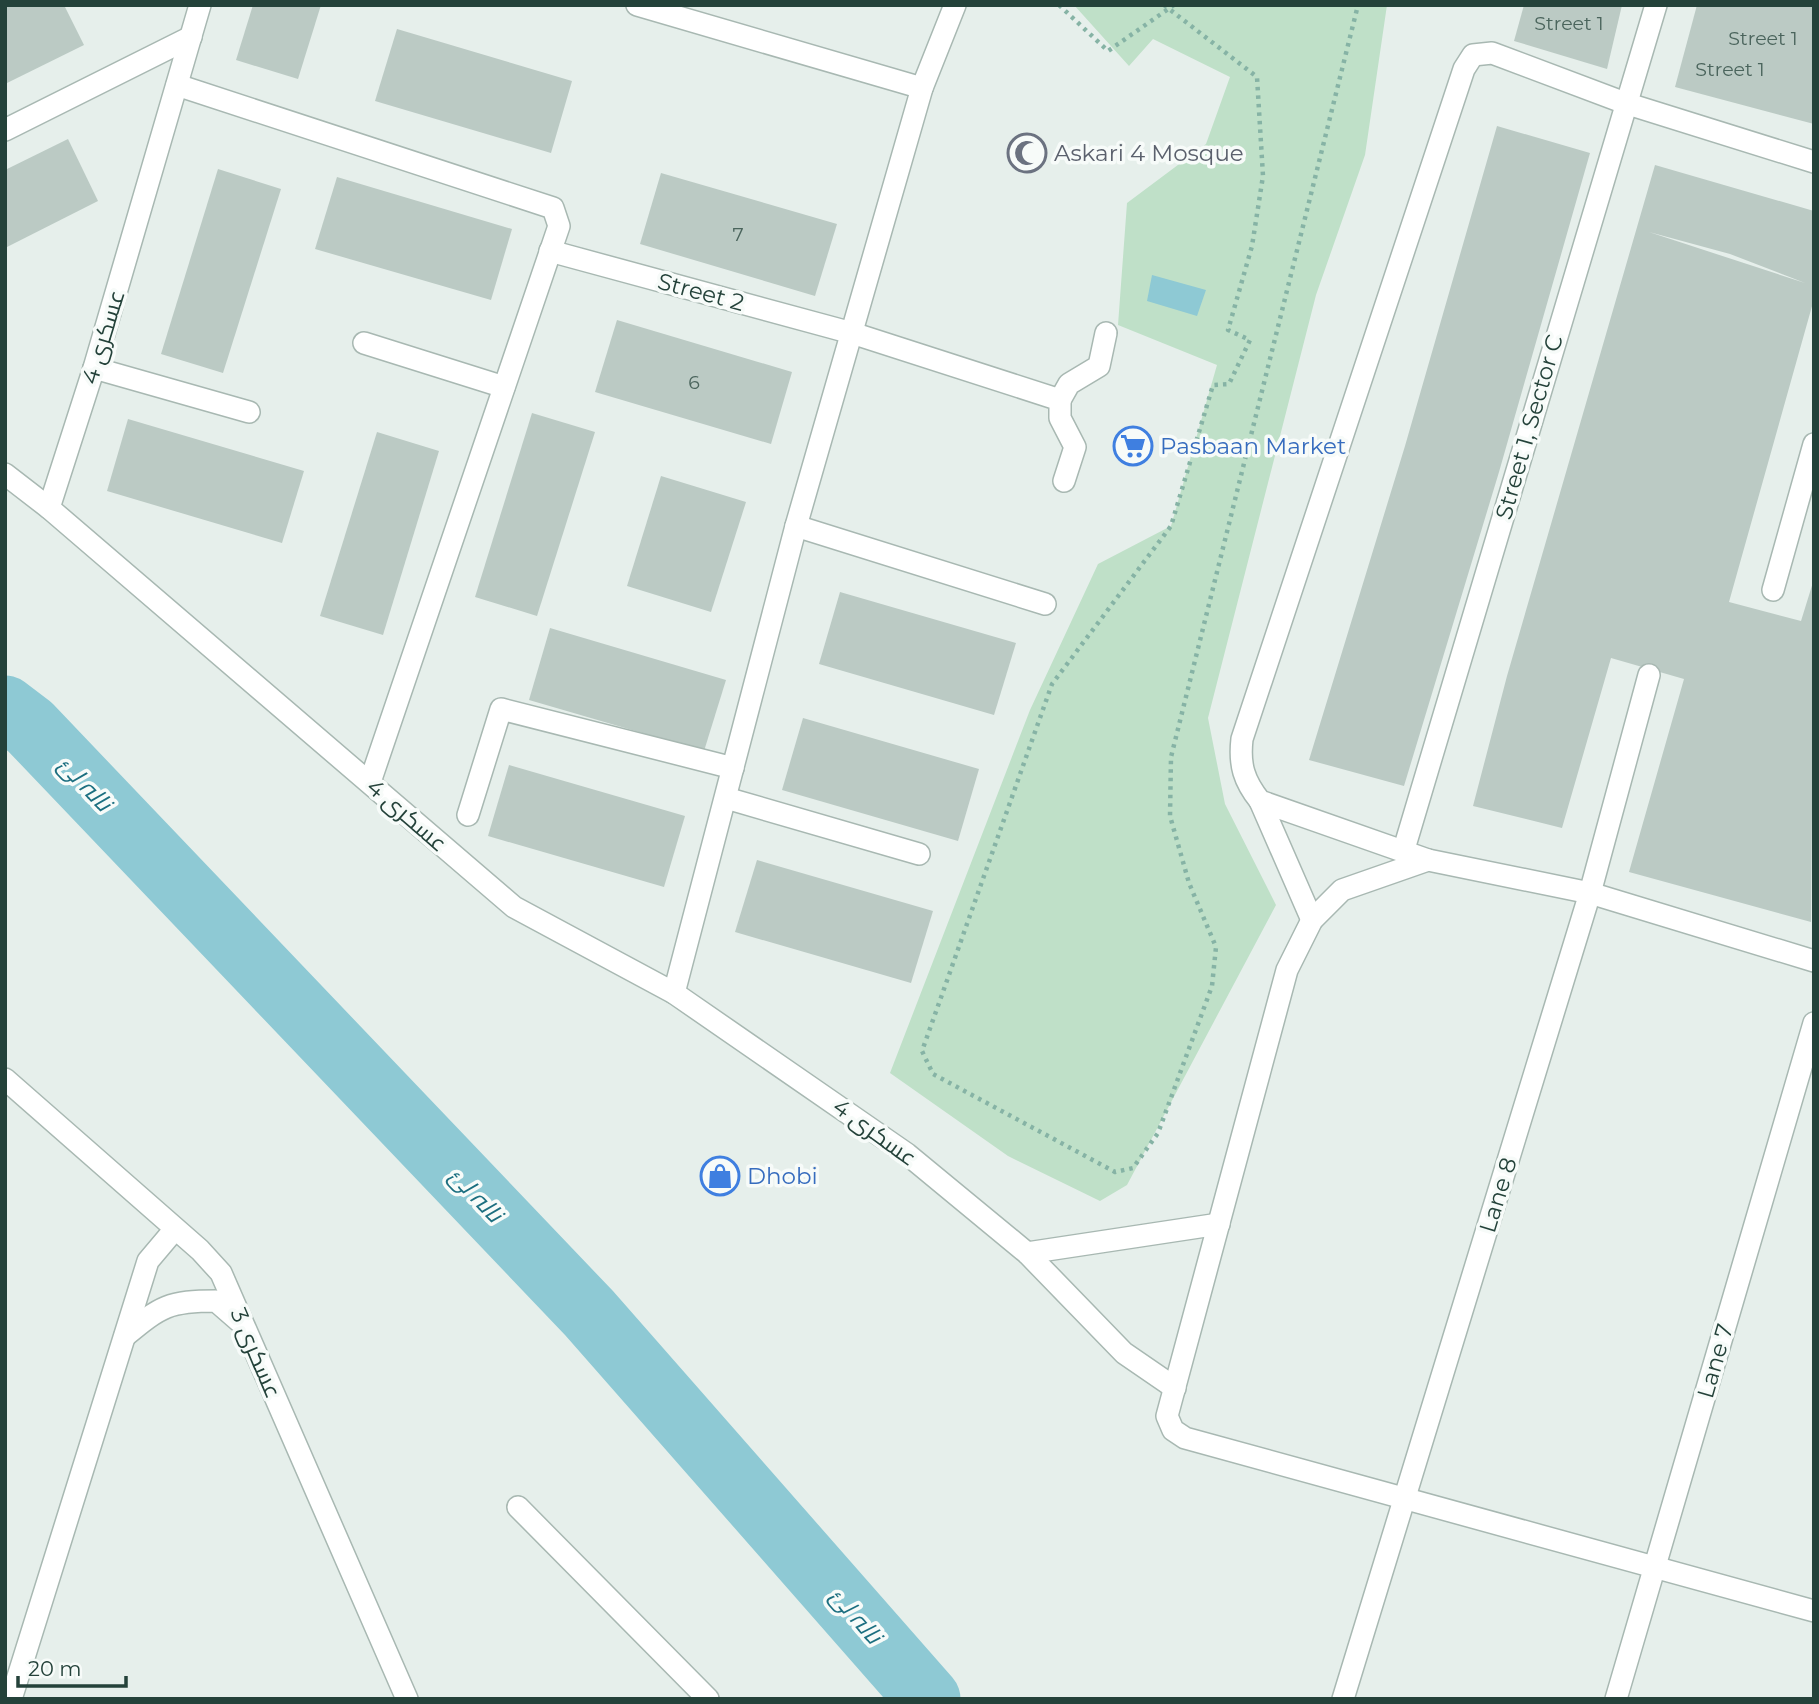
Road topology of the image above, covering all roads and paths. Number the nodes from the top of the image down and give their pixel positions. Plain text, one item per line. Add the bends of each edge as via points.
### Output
1 (200, 5) edge
2 (637, 5) edge
3 (955, 5) edge
4 (1059, 5) edge
5 (1174, 5) edge
6 (1358, 5) edge
7 (1656, 5) edge
8 (1166, 7) edge
9 (191, 37) junction
10 (177, 85) junction
11 (922, 88) junction
12 (1625, 103) junction
13 (5, 130) edge
14 (1814, 162) edge
15 (550, 251) junction
16 (852, 333) junction
17 (1106, 333) dead end
18 (363, 343) dead end
19 (94, 368) junction
20 (504, 387) junction
21 (1060, 400) junction
22 (249, 412) dead end
23 (1814, 444) edge
24 (5, 474) edge
25 (1064, 481) dead end
26 (49, 508) junction
27 (796, 526) junction
28 (1773, 590) dead end
29 (1045, 604) dead end
30 (1649, 675) dead end
31 (733, 768) junction
32 (370, 782) junction
33 (726, 798) junction
34 (1260, 801) junction
35 (468, 814) dead end
36 (1404, 849) junction
37 (919, 853) dead end
38 (1428, 860) junction
39 (1590, 893) junction
40 (1312, 920) junction
41 (1814, 961) edge
42 (674, 993) junction
43 (1814, 1023) edge
44 (5, 1079) edge
45 (1219, 1224) junction
46 (175, 1229) junction
47 (1027, 1253) junction
48 (243, 1324) junction
49 (125, 1336) junction
50 (1175, 1388) junction
51 (1406, 1497) junction
52 (518, 1507) dead end
53 (1655, 1567) junction
54 (1814, 1611) edge
55 (11, 1699) edge
56 (407, 1699) edge
57 (708, 1699) edge
58 (1343, 1699) edge
59 (1616, 1699) edge

1 - 9 street, عسکری 4
2 - 11 street
3 - 11 street
4 - 8 path via 1108,51
5 - 8 path
6 - 8 path via 1171,757 1170,816 1189,883 1216,947 1212,986 1158,1133 1133,1168 1115,1172 933,1074 922,1051 1052,684 1171,526 1213,385 1229,384 1250,340 1228,330 1252,246 1263,176 1257,77
7 - 12 street, Street 1, Sector C
9 - 10 street, عسکری 4
9 - 13 street
10 - 15 street via 553,208 559,226
10 - 19 street, عسکری 4
11 - 16 street
12 - 14 street
12 - 34 street via 1492,53 1473,55 1464,69 1242,739 1240,760 1247,784
12 - 36 street, Street 1, Sector C
15 - 16 street, Street 2
15 - 20 street
16 - 21 street, Street 2
16 - 27 street
17 - 21 street via 1099,366 1069,384
18 - 20 street
19 - 22 street
19 - 26 street, عسکری 4
20 - 32 street
21 - 25 street via 1060,418 1075,447
23 - 28 street
24 - 26 street
26 - 32 street, عسکری 4
27 - 29 street
27 - 31 street
30 - 39 street, Lane 8
31 - 33 street
31 - 35 street via 501,709
32 - 42 street, عسکری 4 via 514,907
33 - 37 street
33 - 42 street
34 - 36 street
34 - 40 street
36 - 38 street
38 - 39 street
38 - 40 street via 1342,890
39 - 41 street
39 - 51 street, Lane 8
40 - 45 street via 1287,970
42 - 47 street, عسکری 4 via 907,1154
43 - 53 street, Lane 7
44 - 46 street, عسکری 3
45 - 47 street
45 - 50 street
46 - 48 street, عسکری 3 via 221,1273
46 - 49 street via 148,1261
47 - 50 street, عسکری 4 via 1124,1353
48 - 49 street via 216,1301 181,1301 155,1311
48 - 56 street, عسکری 3
49 - 55 street
50 - 51 street via 1167,1416 1173,1430 1185,1437
51 - 53 street
51 - 58 street, Lane 8
52 - 57 street
53 - 54 street
53 - 59 street, Lane 7

